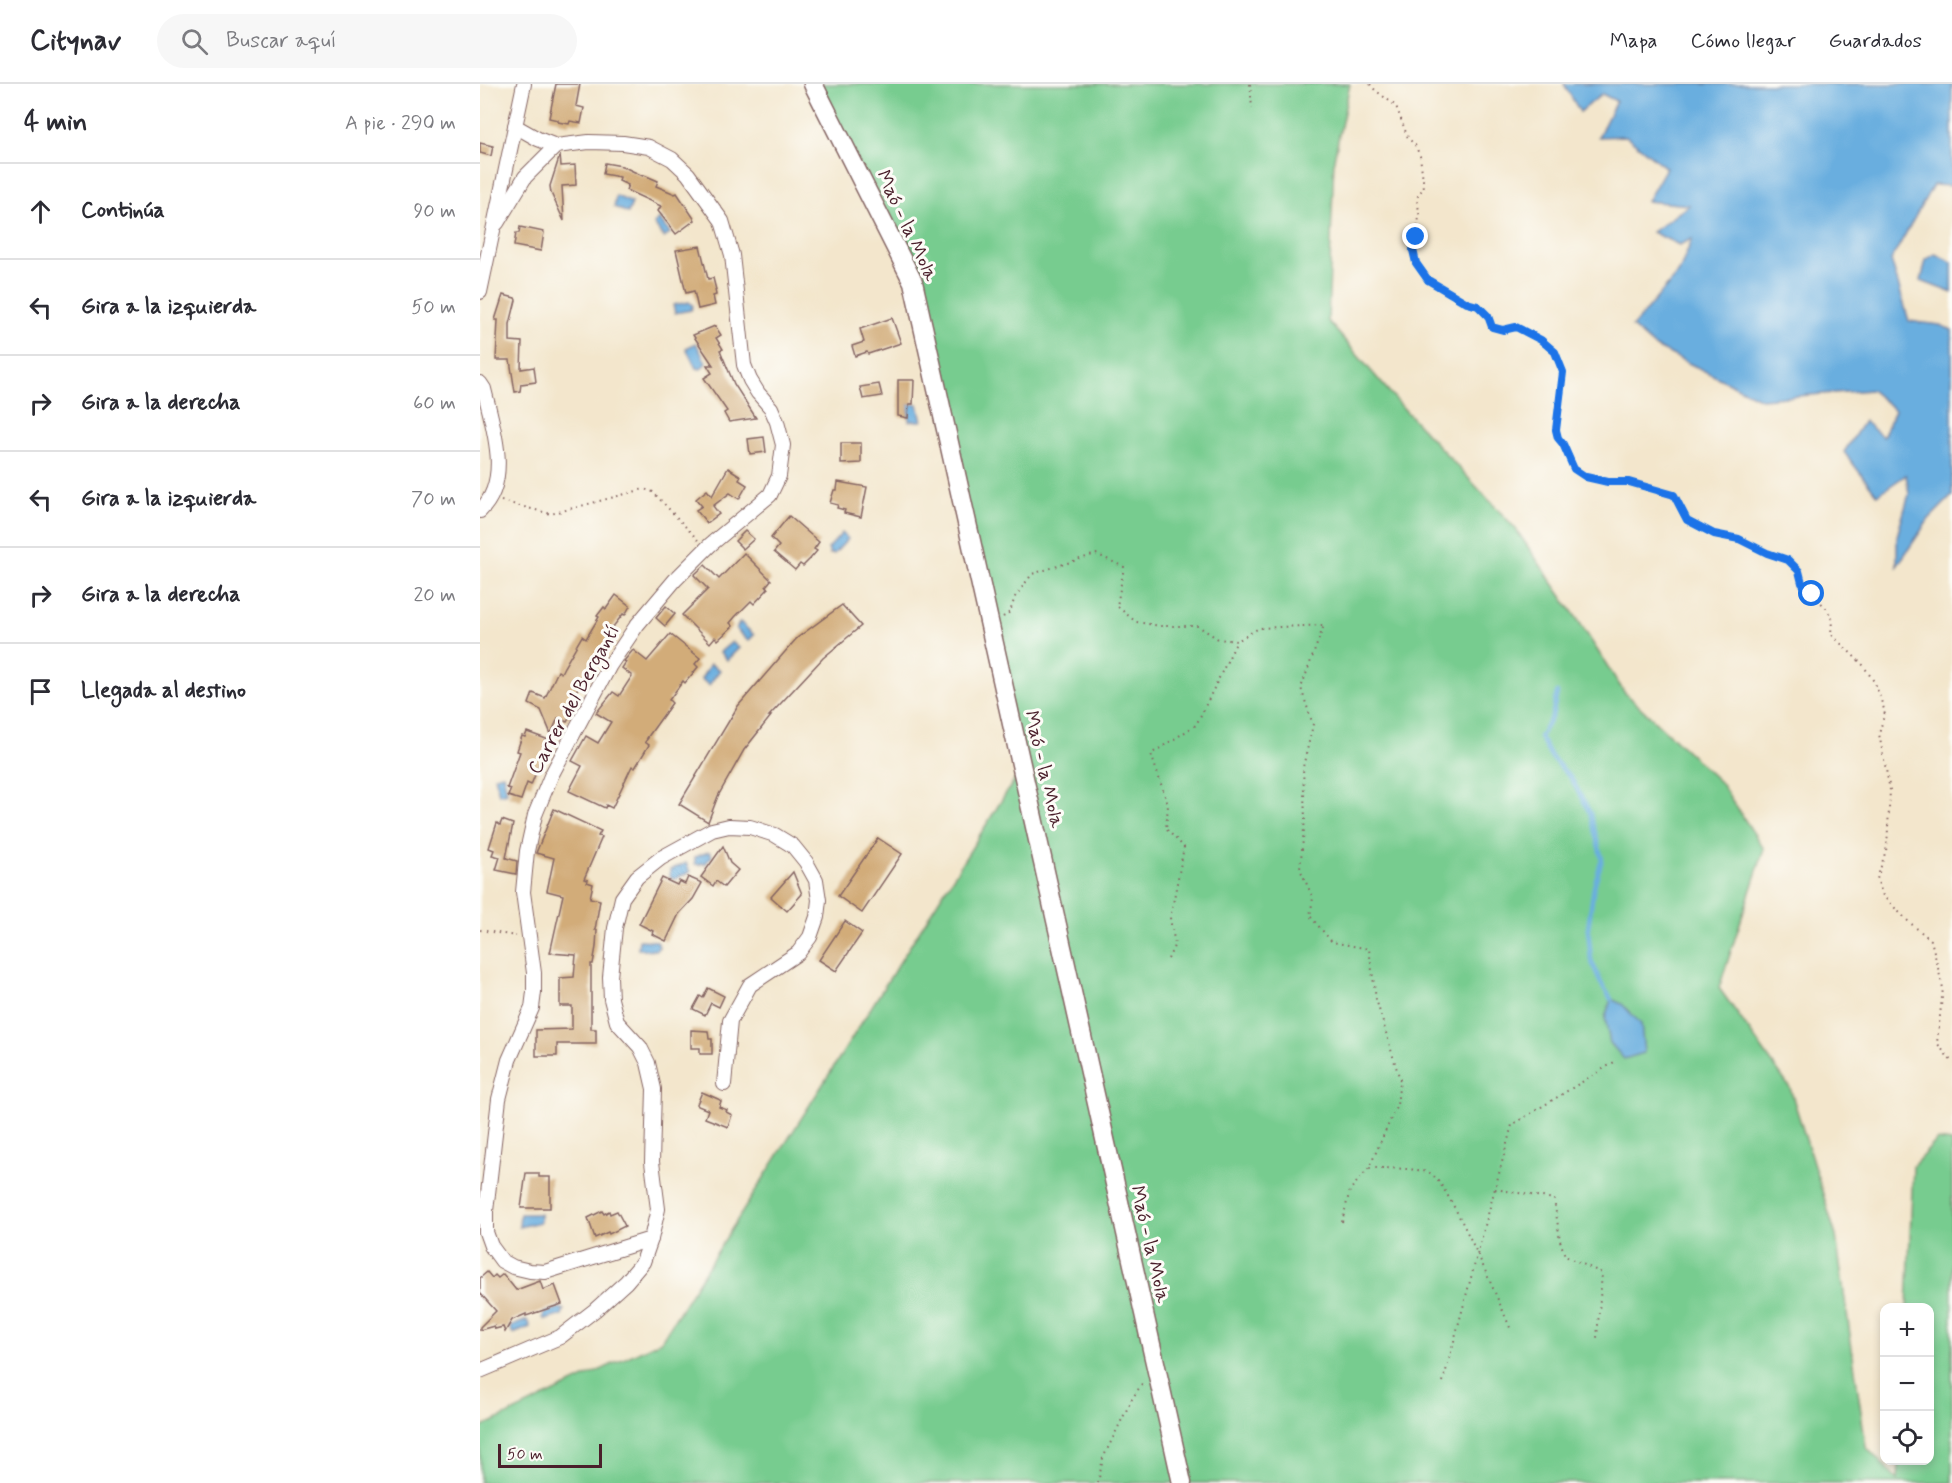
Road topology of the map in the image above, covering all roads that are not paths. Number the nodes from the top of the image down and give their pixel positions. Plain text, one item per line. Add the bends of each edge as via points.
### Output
1 (524, 84) edge
2 (813, 84) edge
3 (516, 126) junction
4 (556, 146) junction
5 (492, 231) junction
6 (480, 292) edge
7 (480, 383) edge
8 (480, 511) edge
9 (724, 1084) dead end
10 (651, 1239) junction
11 (480, 1371) edge
12 (1182, 1483) edge

1 - 3 street
2 - 12 street, Maó - la Mola via 913,282
3 - 4 street
3 - 5 street
4 - 5 street via 525,177
4 - 10 street, Carrer del Bergantí via 589,142 649,147 672,159 688,174 722,221 732,255 744,365 754,387 771,408 783,445 779,476 770,495 675,580 610,665 551,776 535,815 527,851 523,892 534,992 532,1008 509,1060 499,1099 486,1232 502,1261 513,1267 545,1272
5 - 6 street
7 - 8 street via 496,445 497,469 495,491
9 - 10 street via 730,1021 750,985 798,953 810,937 819,900 816,880 792,846 775,834 750,827 712,830 661,858 637,877 622,898 615,928 611,999 617,1022 640,1047 648,1063 654,1089 652,1162 658,1209
10 - 11 street via 643,1262 595,1310 560,1336

